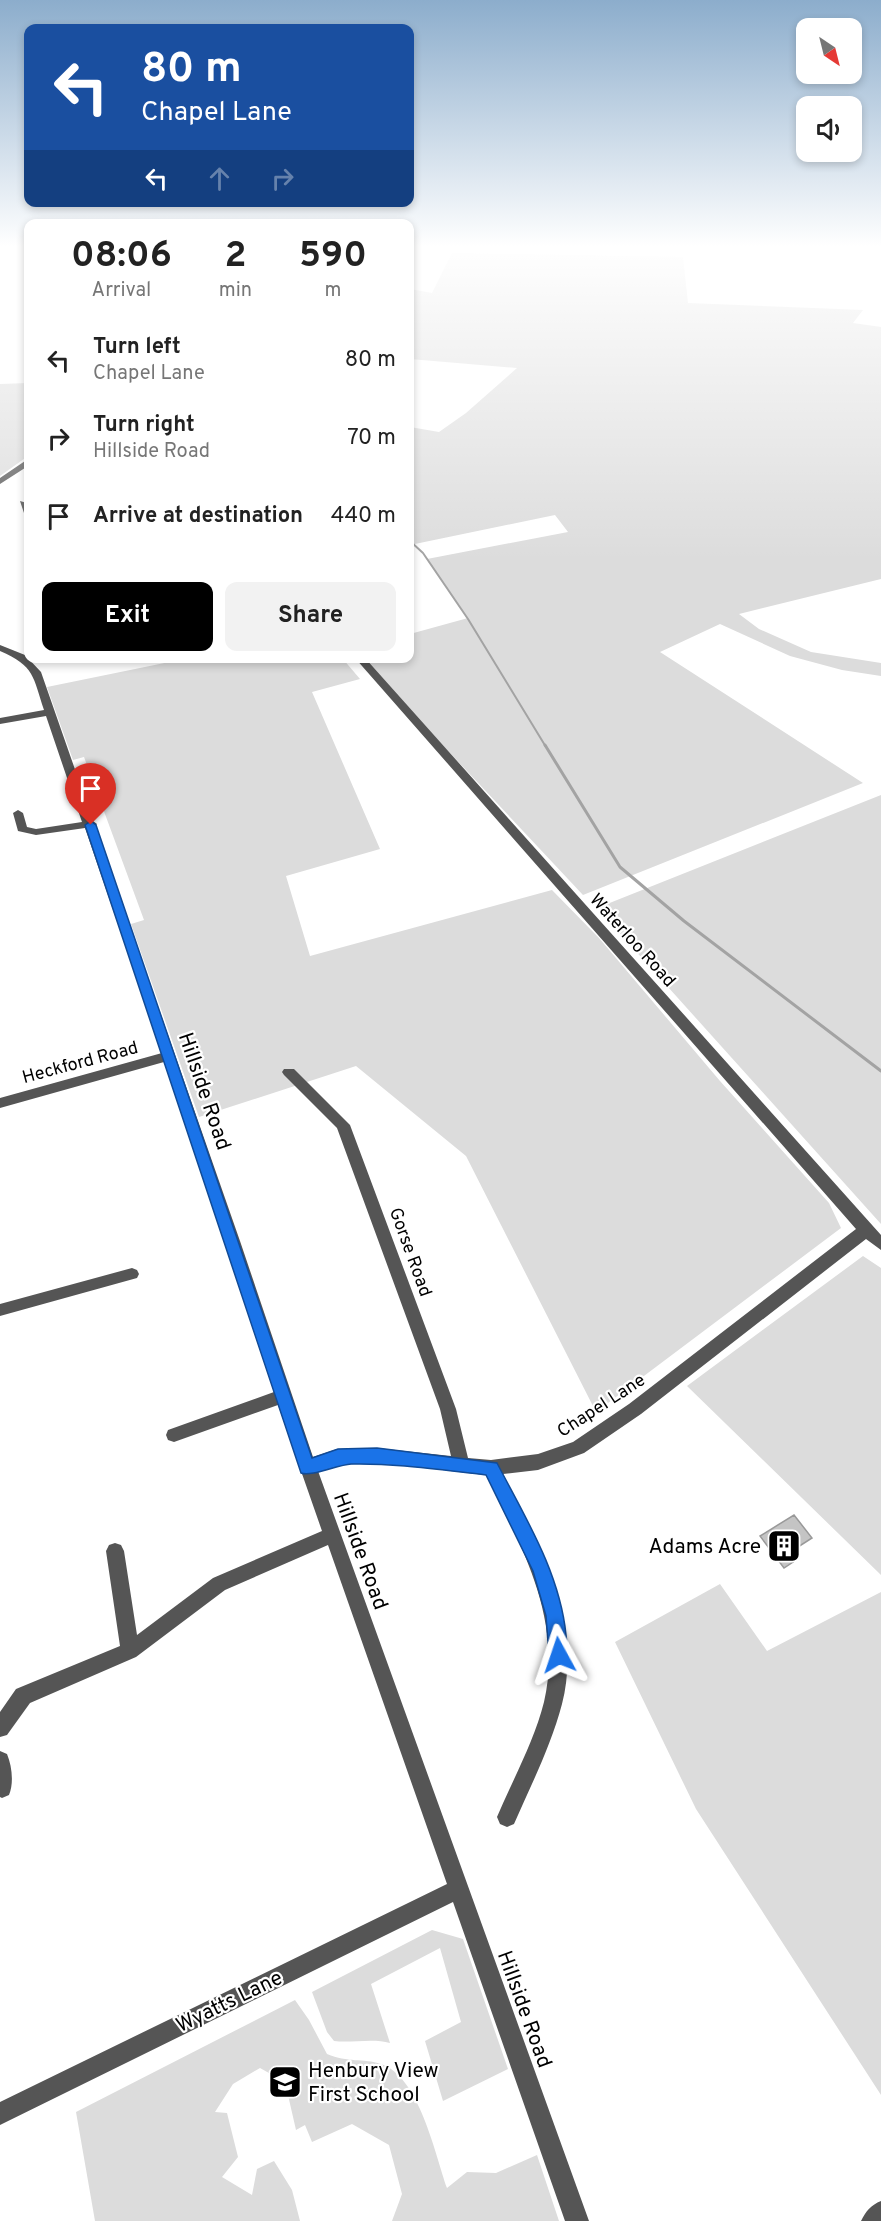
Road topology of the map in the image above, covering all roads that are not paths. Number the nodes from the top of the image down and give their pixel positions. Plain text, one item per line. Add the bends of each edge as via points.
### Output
1 (24, 466) edge
2 (0, 482) edge
3 (0, 648) edge
4 (24, 659) edge
5 (28, 663) edge
6 (363, 663) edge
7 (51, 712) junction
8 (0, 721) edge
9 (18, 813) dead end
10 (91, 825) junction
11 (169, 1056) junction
12 (289, 1072) dead end
13 (0, 1103) edge
14 (866, 1230) junction
15 (881, 1244) edge
16 (132, 1274) dead end
17 (0, 1310) edge
18 (283, 1396) junction
19 (174, 1435) dead end
20 (461, 1465) junction
21 (307, 1467) junction
22 (491, 1468) junction
23 (332, 1535) junction
24 (115, 1551) dead end
25 (130, 1651) junction
26 (0, 1728) edge
27 (0, 1761) edge
28 (2, 1788) dead end
29 (507, 1816) dead end
30 (459, 1890) junction
31 (0, 2114) edge
32 (881, 2212) edge
33 (576, 2221) edge
34 (873, 2221) edge

1 - 2 street
3 - 4 street, Hillside Road
5 - 7 street, Hillside Road via 36,672
6 - 14 street, Waterloo Road
7 - 8 street
7 - 10 street, Hillside Road
9 - 10 street via 22,829 28,831
10 - 11 street, Hillside Road
11 - 13 street, Heckford Road
11 - 18 street, Hillside Road
12 - 20 street, Gorse Road via 343,1125 448,1409
14 - 15 street, Waterloo Road
14 - 22 street, Chapel Lane via 635,1409 578,1448 538,1462
16 - 17 street
18 - 19 street
18 - 21 street, Hillside Road
20 - 21 street, Chapel Lane via 377,1456 338,1457
20 - 22 street, Chapel Lane
21 - 23 street, Hillside Road
22 - 29 street via 541,1569 555,1616 559,1655 554,1700
23 - 25 street via 219,1584
23 - 30 street, Hillside Road
24 - 25 street
25 - 26 street via 23,1696
27 - 28 street
30 - 31 street, Wyatts Lane
30 - 33 street, Hillside Road
32 - 34 street

